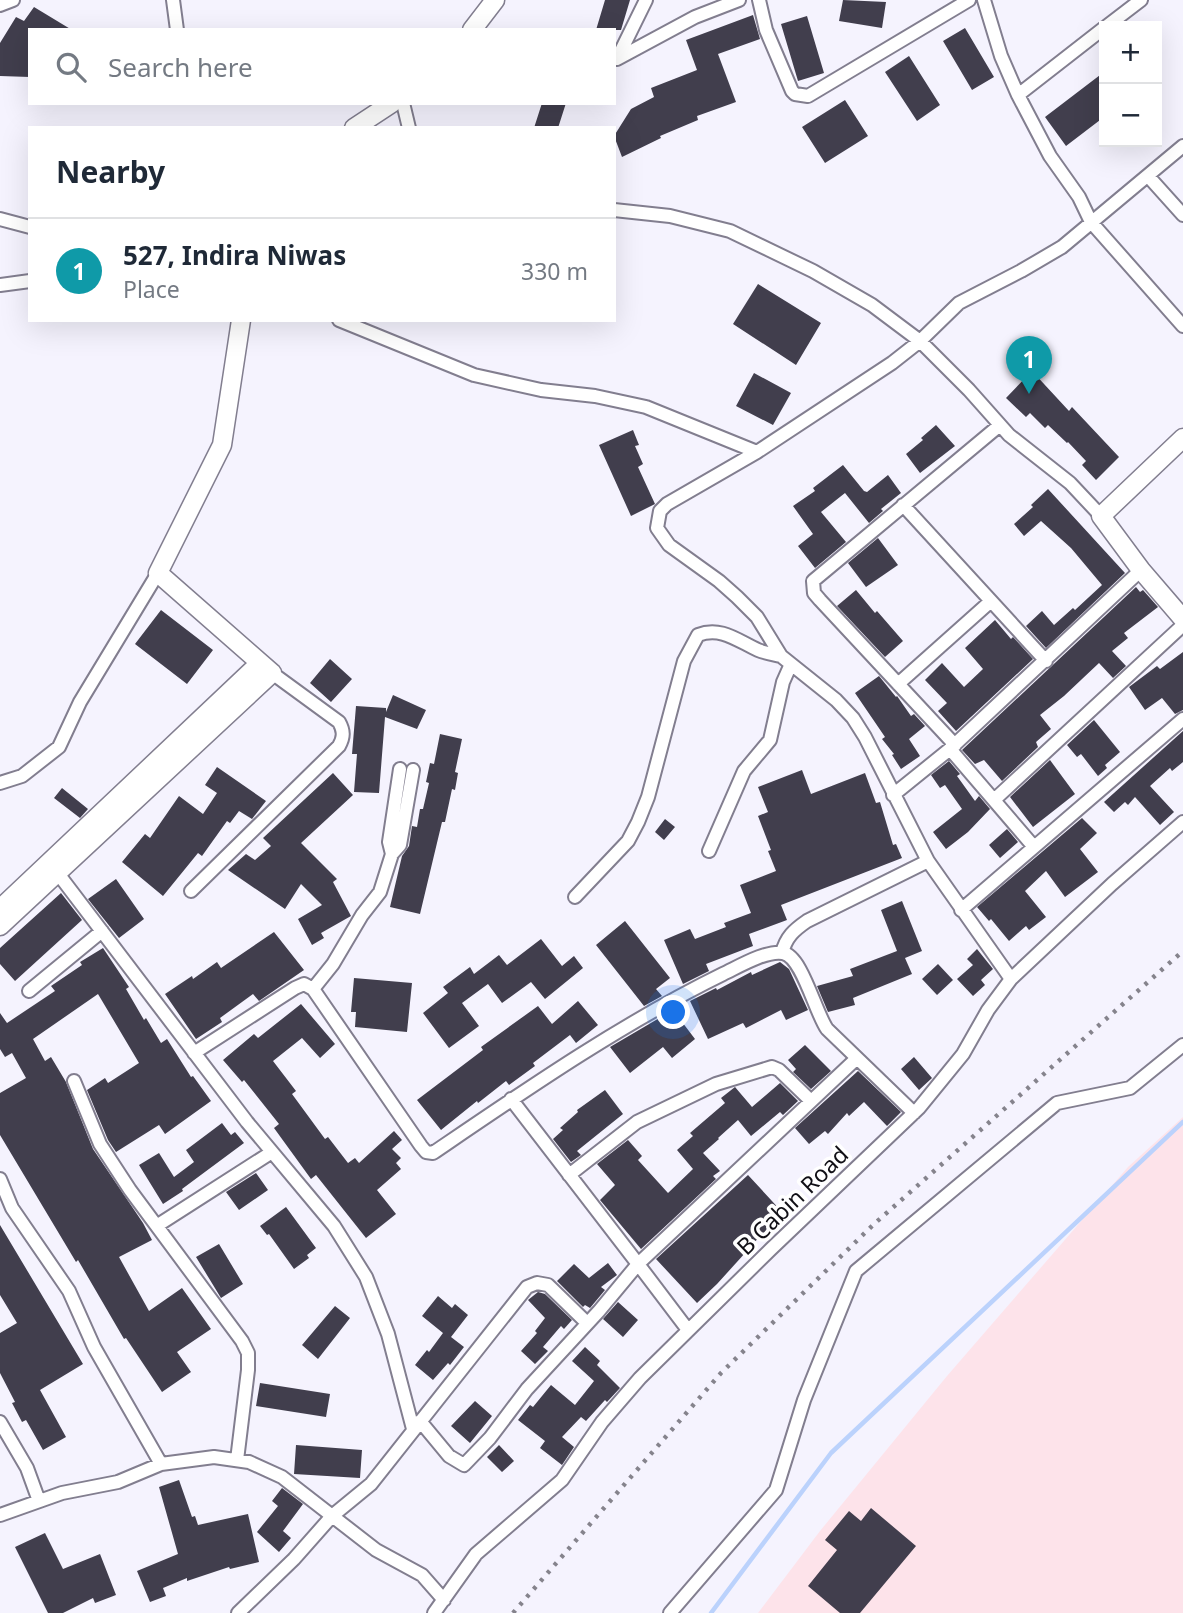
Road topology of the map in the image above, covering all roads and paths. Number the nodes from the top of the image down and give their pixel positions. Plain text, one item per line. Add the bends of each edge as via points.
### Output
1 (13, 0) edge
2 (173, 0) edge
3 (495, 0) edge
4 (646, 0) edge
5 (739, 0) edge
6 (759, 0) edge
7 (969, 0) edge
8 (984, 0) edge
9 (1141, 0) edge
10 (0, 5) edge
11 (1114, 21) edge
12 (177, 28) edge
13 (474, 28) edge
14 (1099, 32) edge
15 (616, 62) edge
16 (1018, 95) junction
17 (389, 105) edge
18 (403, 105) edge
19 (357, 126) edge
20 (409, 126) edge
21 (1183, 146) edge
22 (1148, 176) junction
23 (616, 210) edge
24 (1183, 215) edge
25 (0, 219) edge
26 (1091, 222) junction
27 (28, 227) edge
28 (28, 281) edge
29 (0, 285) edge
30 (241, 322) edge
31 (344, 322) edge
32 (1183, 326) edge
33 (920, 341) junction
34 (1000, 425) junction
35 (1183, 438) edge
36 (757, 452) junction
37 (903, 505) junction
38 (1101, 516) junction
39 (1141, 570) junction
40 (158, 573) junction
41 (991, 601) junction
42 (1183, 619) edge
43 (1183, 625) edge
44 (786, 660) junction
45 (1046, 661) junction
46 (266, 668) junction
47 (898, 684) junction
48 (1183, 719) edge
49 (953, 747) junction
50 (407, 769) dead end
51 (0, 783) edge
52 (893, 795) junction
53 (994, 800) junction
54 (1183, 822) edge
55 (1034, 846) junction
56 (709, 851) dead end
57 (928, 861) junction
58 (54, 868) junction
59 (191, 891) dead end
60 (575, 897) dead end
61 (0, 909) edge
62 (961, 911) junction
63 (0, 926) edge
64 (102, 931) junction
65 (782, 953) junction
66 (1011, 979) junction
67 (313, 989) junction
68 (29, 990) dead end
69 (1183, 1045) edge
70 (194, 1053) junction
71 (856, 1059) junction
72 (74, 1081) dead end
73 (511, 1099) junction
74 (811, 1101) junction
75 (914, 1113) junction
76 (272, 1152) junction
77 (569, 1175) junction
78 (0, 1179) edge
79 (158, 1225) junction
80 (638, 1264) junction
81 (587, 1323) junction
82 (688, 1330) junction
83 (0, 1422) edge
84 (416, 1425) junction
85 (237, 1460) junction
86 (161, 1464) junction
87 (39, 1501) junction
88 (0, 1515) edge
89 (332, 1516) junction
90 (444, 1600) junction
91 (238, 1613) edge
92 (434, 1613) edge
93 (670, 1613) edge

1 - 10 street
2 - 12 street
3 - 13 street
4 - 15 street
5 - 15 street via 695,16
6 - 7 street via 766,30 792,91 802,96
8 - 16 street
9 - 11 street
14 - 16 street
16 - 26 street
17 - 19 street
18 - 20 street
21 - 22 street
22 - 24 street
22 - 26 street
23 - 33 street via 670,216 730,231 872,305
25 - 27 street
26 - 32 street
26 - 33 street via 1062,247 959,303
28 - 29 street
30 - 40 street via 222,445
31 - 36 street via 474,375 646,407
33 - 34 street
33 - 36 street via 853,391
34 - 37 street
34 - 38 street via 1070,483
35 - 38 street
36 - 44 street via 667,504 660,511 657,528 669,545 719,581 757,617
37 - 41 street
37 - 47 street via 817,576 813,587
38 - 39 street
39 - 42 street
39 - 45 street
40 - 46 street
40 - 51 street via 80,702 59,747 22,776
41 - 45 street
41 - 47 street
43 - 53 street
44 - 52 street via 853,718
44 - 56 street via 770,740 744,771
44 - 60 street via 720,632 698,635 684,661 638,822 628,841
45 - 49 street
46 - 58 street
46 - 59 street via 339,722 343,739
47 - 49 street
48 - 55 street
49 - 52 street
49 - 53 street
50 - 67 street via 389,842 392,854 380,891
52 - 57 street
53 - 55 street
54 - 66 street, B Cabin Road
55 - 62 street
57 - 62 street
57 - 65 street via 807,920 785,941
58 - 61 street
58 - 63 street
58 - 64 street
62 - 66 street
64 - 68 street
64 - 70 street
65 - 71 street via 795,961 827,1029
65 - 73 street via 750,961 674,998
66 - 75 street, B Cabin Road via 963,1055
67 - 70 street via 304,984 295,988
67 - 73 street via 426,1152 433,1153
69 - 93 street via 1130,1088 1057,1104 856,1271 804,1399 776,1490
70 - 76 street
71 - 74 street
71 - 75 street
72 - 79 street via 100,1144
73 - 77 street
74 - 77 street via 772,1067 743,1074 638,1122
74 - 80 street
75 - 82 street, B Cabin Road
76 - 79 street
76 - 84 street via 334,1226 366,1277
77 - 80 street
78 - 86 street via 12,1208 69,1291 94,1347
79 - 85 street via 248,1353
80 - 81 street
80 - 82 street
81 - 84 street via 464,1465
81 - 84 street via 548,1285 527,1287
82 - 90 street, B Cabin Road via 602,1422 562,1480 476,1554
83 - 87 street via 27,1468
84 - 89 street via 371,1484
85 - 86 street via 214,1457
85 - 89 street via 282,1477
86 - 87 street via 118,1482
87 - 88 street
89 - 90 street via 376,1550 422,1575
89 - 91 street
90 - 92 street, B Cabin Road

